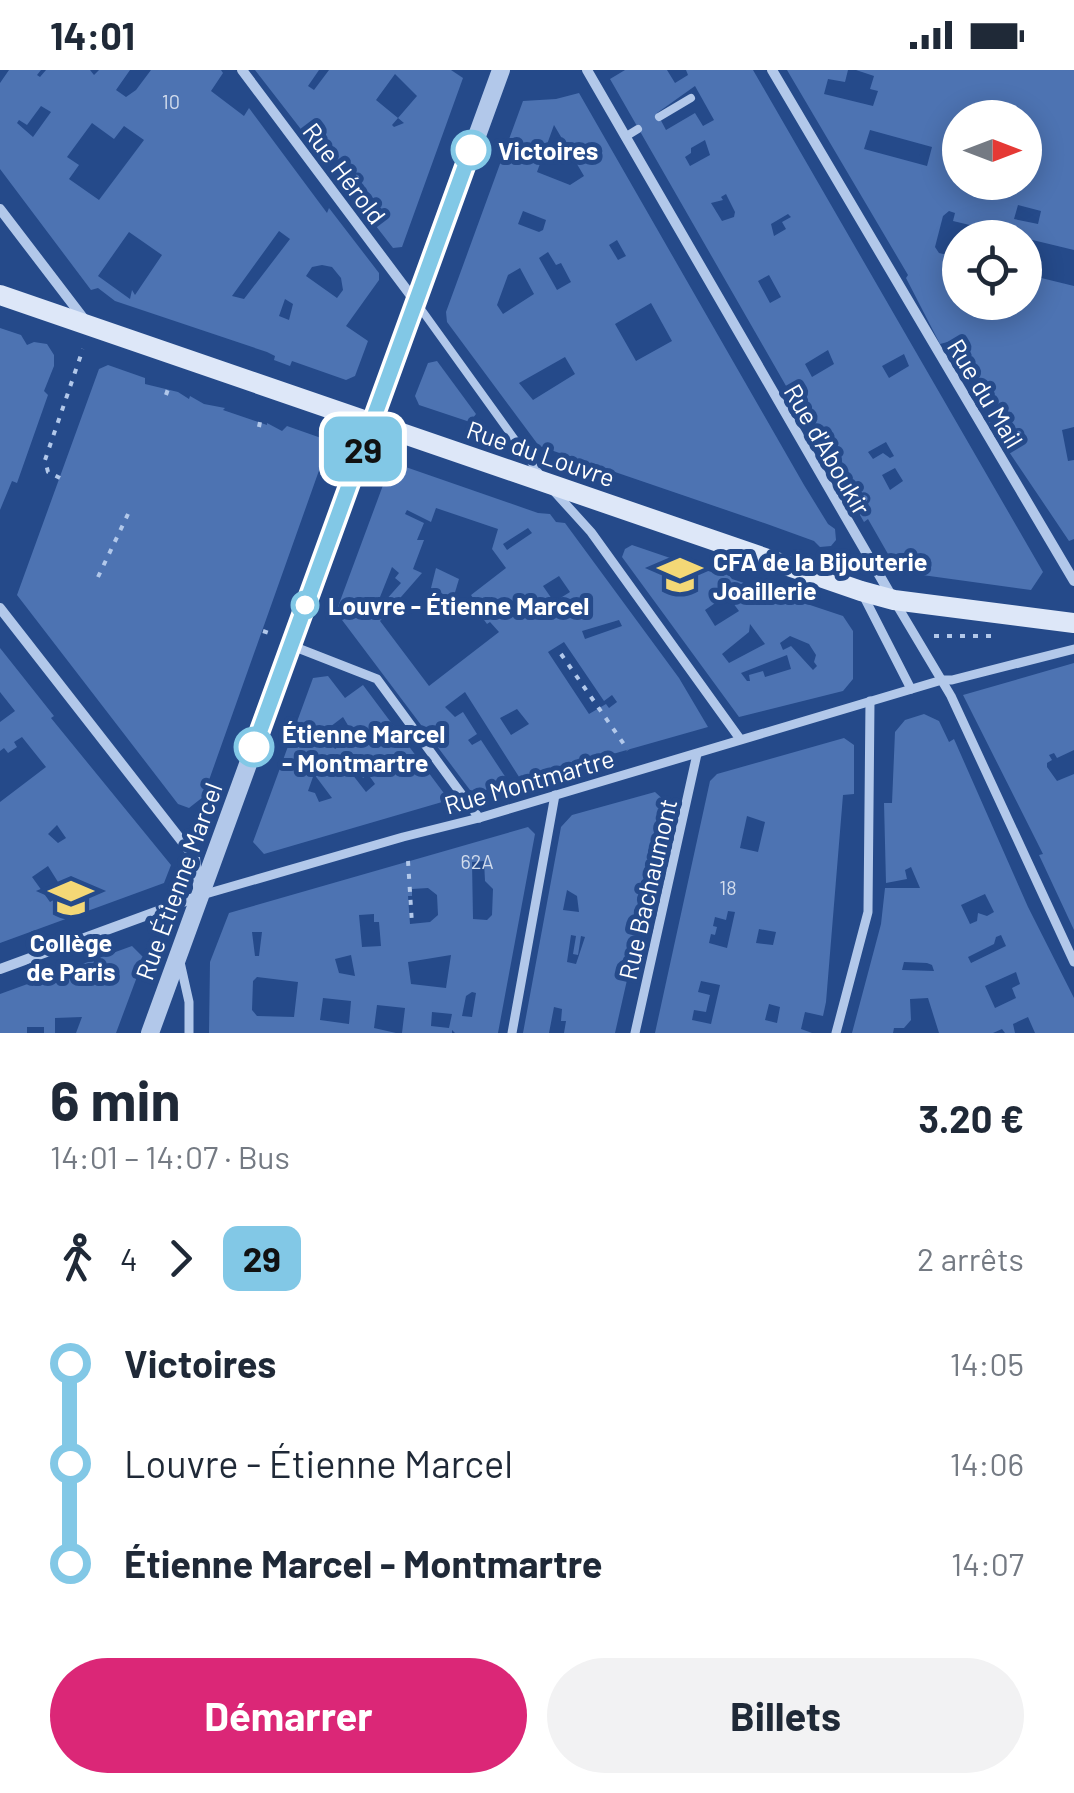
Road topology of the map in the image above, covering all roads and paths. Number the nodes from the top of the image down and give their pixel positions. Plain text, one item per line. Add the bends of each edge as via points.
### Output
1 (242, 70) edge
2 (501, 70) edge
3 (587, 70) edge
4 (772, 70) edge
5 (691, 98) dead end
6 (659, 117) dead end
7 (638, 129) dead end
8 (625, 136) junction
9 (0, 209) edge
10 (0, 294) edge
11 (415, 301) junction
12 (87, 324) junction
13 (83, 349) dead end
14 (169, 386) dead end
15 (166, 394) dead end
16 (261, 418) dead end
17 (372, 423) junction
18 (258, 426) dead end
19 (60, 478) dead end
20 (544, 480) junction
21 (128, 514) dead end
22 (98, 577) dead end
23 (1074, 581) edge
24 (861, 591) junction
25 (894, 600) junction
26 (0, 608) edge
27 (1074, 623) edge
28 (934, 636) dead end
29 (1009, 636) dead end
30 (290, 645) junction
31 (1074, 649) edge
32 (561, 654) dead end
33 (942, 680) junction
34 (912, 689) junction
35 (870, 701) junction
36 (740, 739) junction
37 (628, 750) dead end
38 (697, 754) junction
39 (555, 795) junction
40 (479, 818) junction
41 (408, 861) dead end
42 (199, 896) junction
43 (412, 924) dead end
44 (178, 951) junction
45 (1074, 962) edge
46 (0, 970) edge
47 (150, 1033) edge
48 (189, 1033) edge
49 (512, 1033) edge
50 (635, 1033) edge
51 (836, 1033) edge

1 - 11 street, Rue Hérold
2 - 11 street, Rue Étienne Marcel
3 - 8 street, Rue d'Aboukir
4 - 23 street, Rue du Mail
5 - 6 lane
7 - 8 lane
8 - 25 street, Rue d'Aboukir
9 - 12 street
10 - 12 main road, Rue du Louvre
11 - 17 street, Rue Étienne Marcel
11 - 20 lane
12 - 17 main road, Rue du Louvre
13 - 19 path via 45,460 48,472
14 - 15 path
16 - 18 path
17 - 20 main road, Rue du Louvre
17 - 30 street, Rue Étienne Marcel
20 - 24 main road, Rue du Louvre
20 - 36 street via 591,532
21 - 22 path
24 - 25 main road, Rue du Louvre
24 - 34 street
25 - 27 main road, Rue du Louvre
25 - 33 street, Rue d'Aboukir
26 - 42 street via 195,858
28 - 29 path
30 - 40 street via 376,679
30 - 42 street, Rue Étienne Marcel
31 - 33 street, Rue Montmartre
32 - 37 path
33 - 34 street, Rue Montmartre
33 - 45 street, Rue d'Aboukir
34 - 35 street, Rue Montmartre
35 - 36 street, Rue Montmartre
35 - 51 street via 868,912
36 - 38 street, Rue Montmartre
38 - 39 street, Rue Montmartre
38 - 50 street, Rue Bachaumont
39 - 40 street, Rue Montmartre
39 - 49 street
40 - 42 street, Rue Montmartre
41 - 43 path
42 - 44 street, Rue Étienne Marcel
42 - 46 street, Rue Montmartre
44 - 47 street, Rue Étienne Marcel
44 - 48 street via 190,1002

